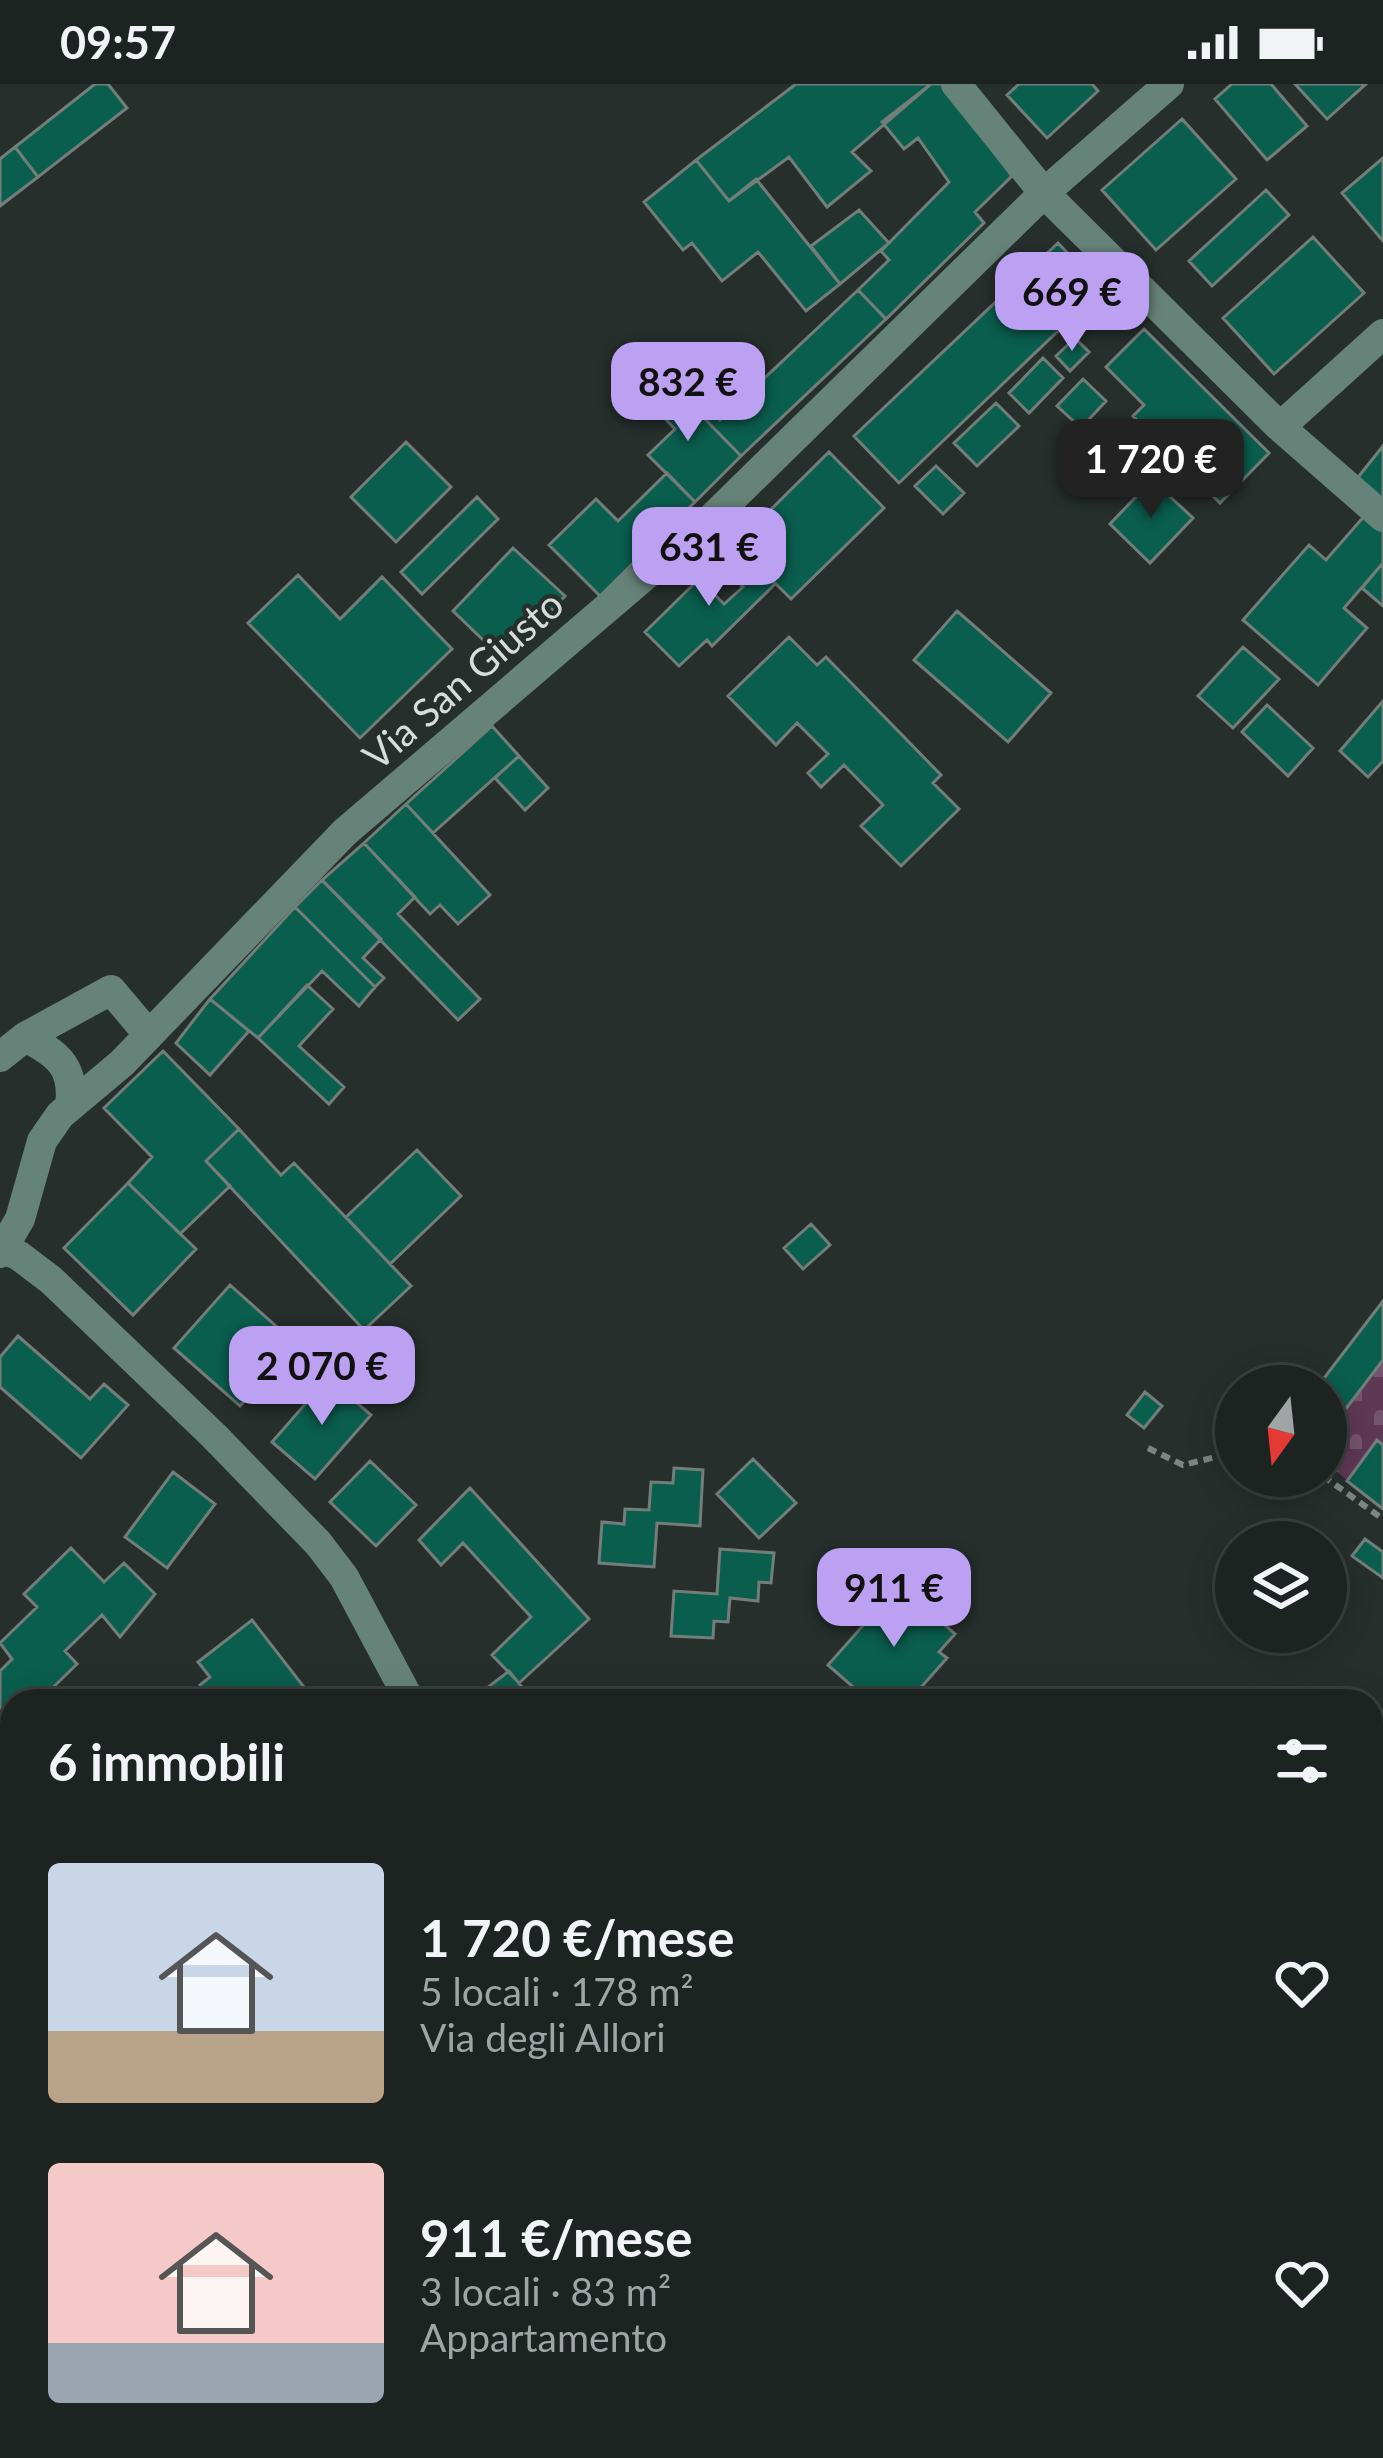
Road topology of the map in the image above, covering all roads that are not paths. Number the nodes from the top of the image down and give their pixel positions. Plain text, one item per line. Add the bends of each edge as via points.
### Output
1 (956, 84) edge
2 (1169, 84) edge
3 (1044, 193) junction
4 (1383, 334) edge
5 (1280, 427) junction
6 (1383, 517) edge
7 (149, 1035) junction
8 (26, 1037) junction
9 (0, 1057) edge
10 (70, 1106) junction
11 (1, 1250) edge
12 (404, 1689) edge

1 - 3 street
2 - 3 street, Via San Giusto
3 - 5 street
3 - 7 street, Via San Giusto via 711,519 345,832
4 - 5 street
5 - 6 street
7 - 8 street via 111,990
7 - 10 street, Via San Giusto
8 - 9 street
8 - 10 street via 66,1066
10 - 11 street, Via San Giusto via 42,1141 20,1219
11 - 12 street, Via San Giusto via 63,1291 318,1543

